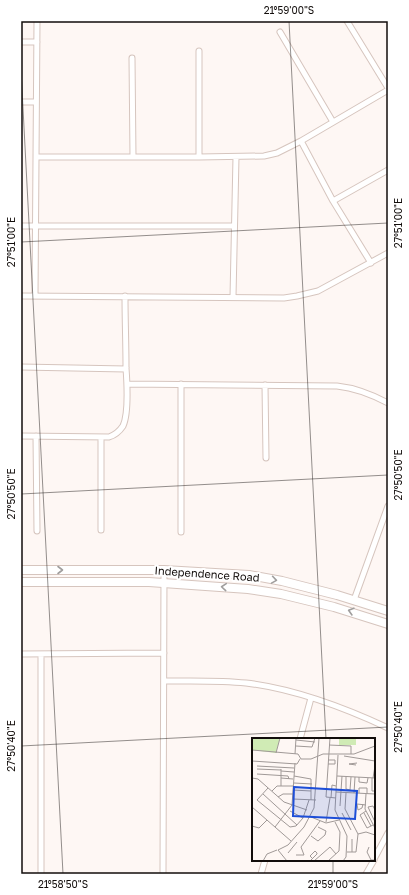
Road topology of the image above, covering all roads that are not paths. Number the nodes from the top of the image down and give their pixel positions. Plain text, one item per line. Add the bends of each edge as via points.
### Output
1 (37, 21) edge
2 (347, 21) edge
3 (280, 32) dead end
4 (21, 42) edge
5 (37, 42) junction
6 (199, 51) dead end
7 (132, 58) dead end
8 (388, 89) edge
9 (21, 102) edge
10 (36, 102) junction
11 (333, 122) junction
12 (301, 141) junction
13 (36, 157) junction
14 (133, 157) junction
15 (199, 157) junction
16 (236, 157) junction
17 (388, 170) edge
18 (333, 201) junction
19 (21, 226) edge
20 (36, 226) junction
21 (234, 226) junction
22 (388, 253) edge
23 (371, 263) junction
24 (21, 296) edge
25 (35, 296) junction
26 (125, 296) junction
27 (233, 297) junction
28 (21, 367) edge
29 (126, 369) junction
30 (127, 384) junction
31 (181, 384) junction
32 (265, 385) junction
33 (388, 403) edge
34 (21, 436) edge
35 (36, 436) junction
36 (101, 437) junction
37 (266, 458) dead end
38 (388, 506) edge
39 (101, 530) dead end
40 (37, 531) dead end
41 (181, 532) dead end
42 (21, 570) edge
43 (164, 570) junction
44 (21, 582) edge
45 (164, 583) junction
46 (354, 600) junction
47 (388, 611) edge
48 (388, 624) edge
49 (164, 653) junction
50 (21, 654) edge
51 (41, 654) junction
52 (164, 681) junction
53 (311, 698) junction
54 (388, 728) edge
55 (300, 738) edge
56 (388, 832) edge
57 (375, 858) edge
58 (265, 861) edge
59 (373, 861) edge
60 (41, 874) edge
61 (163, 874) edge
62 (261, 874) edge
63 (366, 874) edge

1 - 5 street
2 - 8 street
3 - 11 street
4 - 5 street
5 - 10 street
6 - 15 street
7 - 14 street
8 - 11 street
9 - 10 street
10 - 13 street
11 - 12 street
12 - 16 street via 264,156
12 - 18 street
13 - 14 street
13 - 20 street
14 - 15 street
15 - 16 street
16 - 21 street
17 - 18 street
18 - 23 street
19 - 20 street
20 - 21 street
20 - 25 street
21 - 27 street
22 - 23 street
23 - 27 street via 311,294 284,298
24 - 25 street
25 - 26 street
26 - 27 street
26 - 29 street
28 - 29 street
29 - 30 street
30 - 31 street
30 - 36 street via 125,418 120,431 115,435
31 - 32 street
31 - 41 street
32 - 33 street via 349,387 369,393
32 - 37 street
34 - 35 street
35 - 36 street
35 - 40 street
36 - 39 street
38 - 46 street
42 -> 43 main road, Independence Road
43 - 45 street
43 -> 46 main road, Independence Road via 282,581
44 - 45 main road, Independence Road
48 -> 45 main road, Independence Road via 334,606 281,594 248,588
45 - 49 street
46 - 47 main road, Independence Road
49 - 51 street
49 - 52 street
50 - 51 street
51 - 60 street
52 - 53 street via 246,683 294,692
52 - 61 street
53 - 54 street
53 - 55 street
56 - 57 street
58 - 62 street
59 - 63 street

